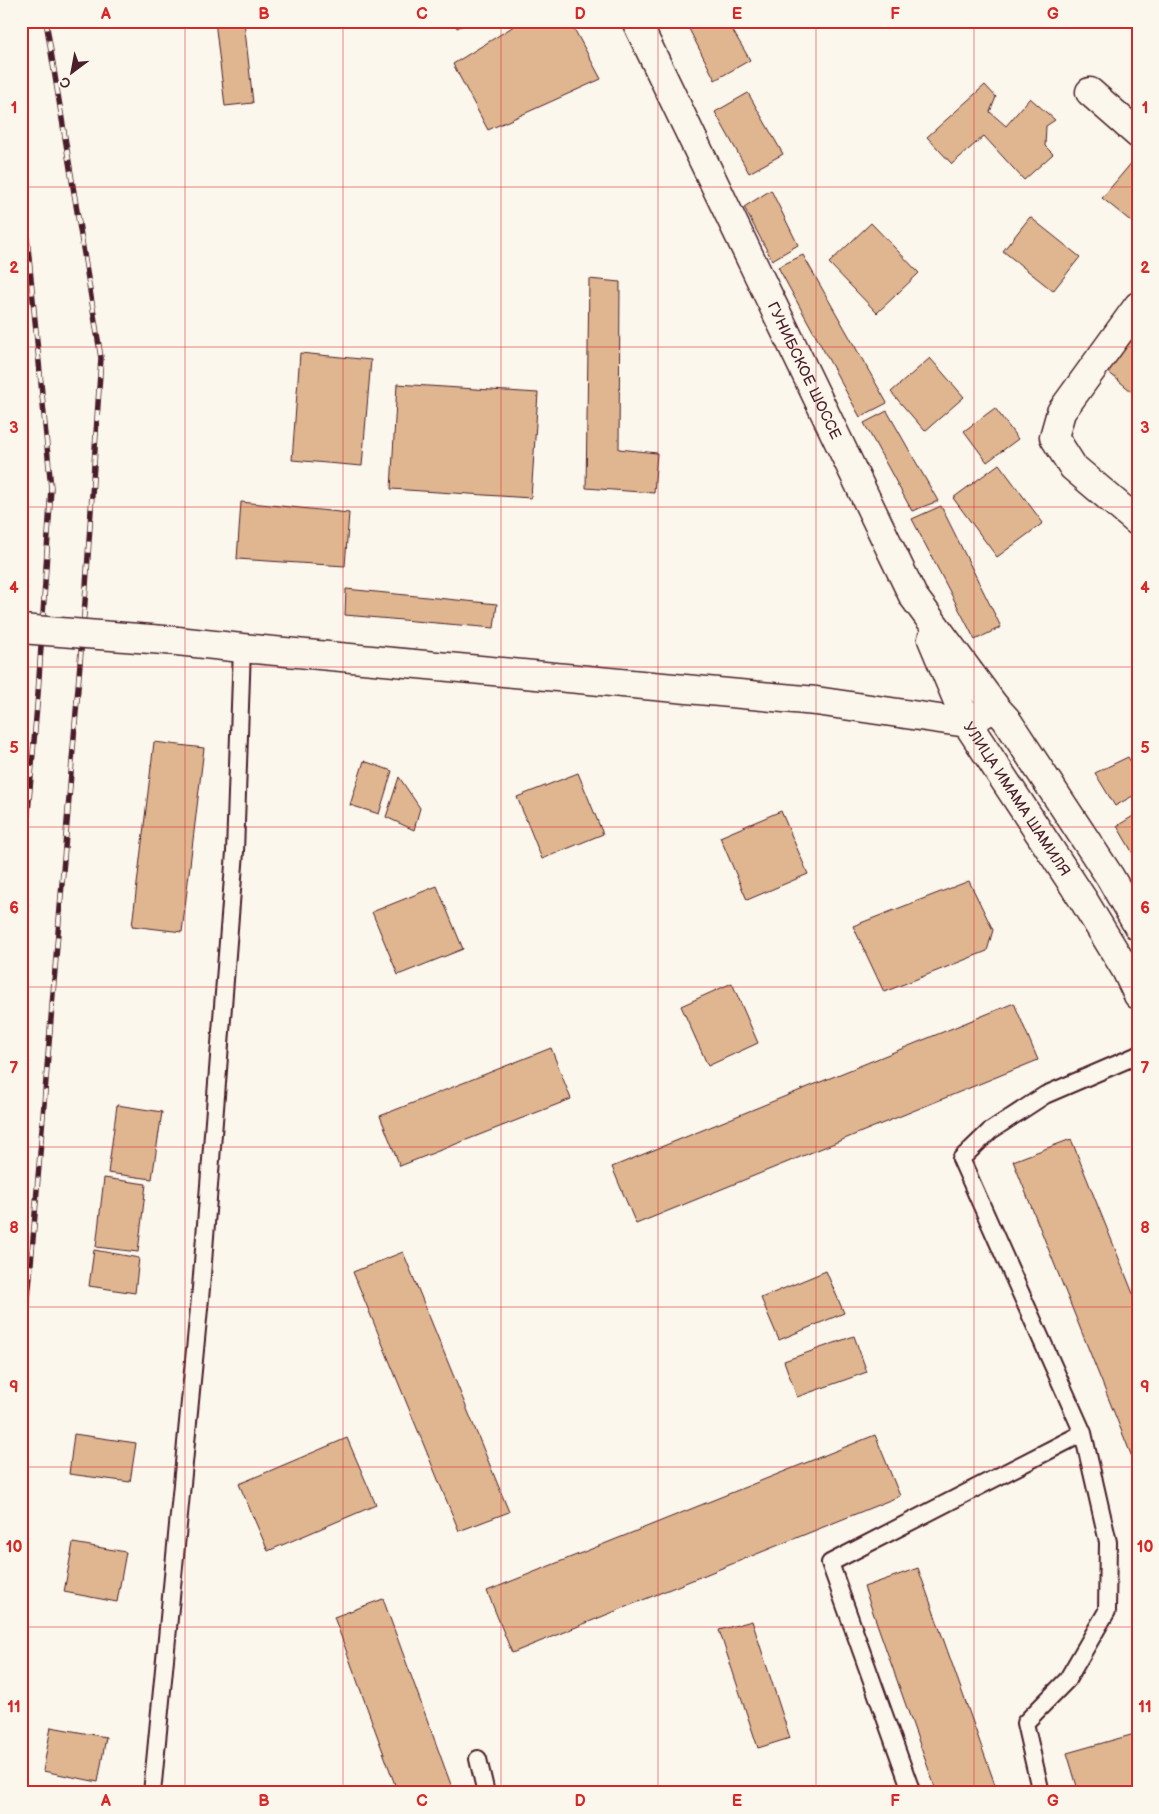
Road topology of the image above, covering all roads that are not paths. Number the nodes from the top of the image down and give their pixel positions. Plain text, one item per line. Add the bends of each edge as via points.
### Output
1 (636, 21) edge
2 (1090, 92) dead end
3 (1138, 134) edge
4 (1138, 306) edge
5 (1138, 522) edge
6 (914, 596) junction
7 (21, 629) edge
8 (242, 648) junction
9 (995, 707) junction
10 (967, 723) junction
11 (1138, 926) edge
12 (1132, 966) edge
13 (1138, 995) edge
14 (1138, 1055) edge
15 (1083, 1433) junction
16 (478, 1759) dead end
17 (152, 1793) edge
18 (486, 1793) edge
19 (912, 1793) edge
20 (1041, 1793) edge

1 - 6 main road, ГУНИБСКОЕ ШОССЕ
2 - 3 main road
4 - 5 main road via 1061,412 1054,437 1073,467
6 - 9 main road, ГУНИБСКОЕ ШОССЕ
6 - 10 main road, УЛИЦА ИМАМА ШАМИЛЯ
7 - 8 main road, bridge
8 - 10 main road via 816,701
8 - 17 lane via 235,852 206,1229
9 - 10 main road
9 - 11 main road, УЛИЦА ИМАМА ШАМИЛЯ via 1062,803
10 - 12 main road, УЛИЦА ИМАМА ШАМИЛЯ
12 - 13 main road, УЛИЦА ИМАМА ШАМИЛЯ
14 - 15 lane via 1045,1095 990,1131 961,1159
15 - 19 lane via 830,1563
15 - 20 lane via 1108,1542 1107,1611 1067,1680 1025,1723
16 - 18 lane

